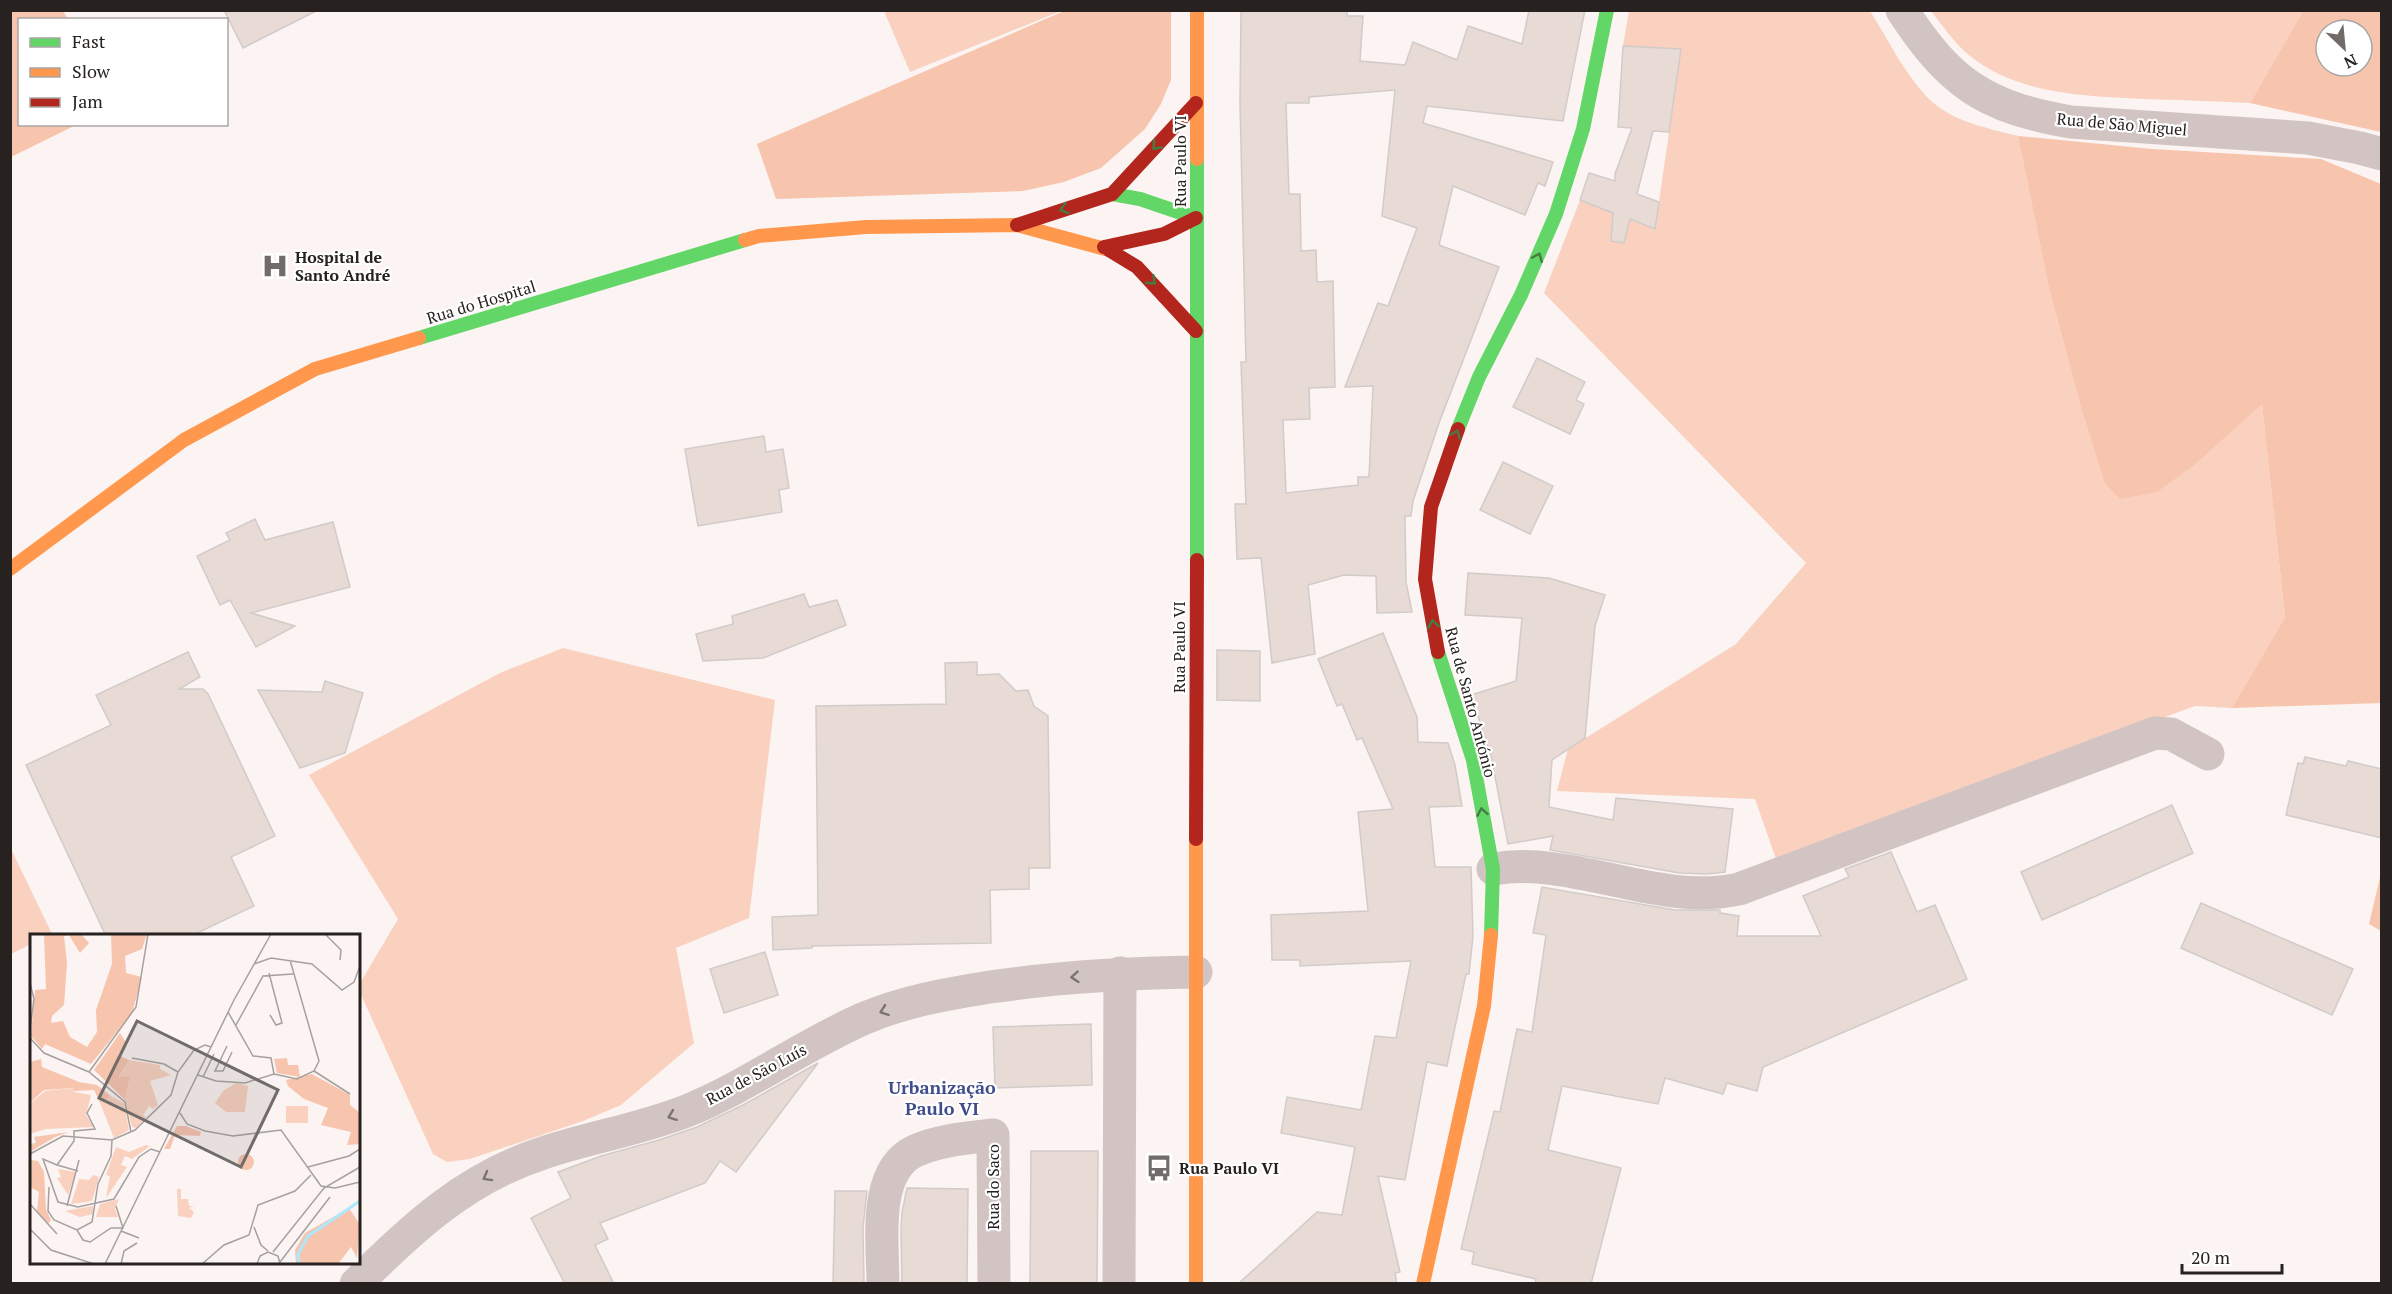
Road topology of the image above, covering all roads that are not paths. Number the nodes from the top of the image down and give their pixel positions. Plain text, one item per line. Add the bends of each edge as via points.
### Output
1 (1197, 10) edge
2 (1607, 10) edge
3 (1902, 10) edge
4 (1196, 103) junction
5 (2382, 154) edge
6 (1112, 194) junction
7 (1196, 218) junction
8 (1017, 225) junction
9 (1104, 247) junction
10 (1196, 331) junction
11 (10, 569) edge
12 (2208, 754) dead end
13 (1493, 869) junction
14 (1196, 972) junction
15 (1120, 973) junction
16 (356, 1284) edge
17 (883, 1284) edge
18 (994, 1284) edge
19 (1119, 1284) edge
20 (1196, 1284) edge
21 (1423, 1284) edge

1 - 4 main road, Rua Paulo VI
13 -> 2 main road, Rua de Santo António via 1473,760 1438,654 1432,622 1425,579 1431,507 1479,377 1556,214 1583,129
3 - 5 street, Rua de São Miguel via 1955,77 2010,108 2072,122 2308,138
4 -> 6 main road, Rua do Hospital
4 - 7 main road, Rua Paulo VI
6 - 7 main road, Rua do Hospital
6 -> 8 main road, Rua do Hospital
7 - 9 main road, Rua do Hospital via 1164,234
7 - 10 main road, Rua Paulo VI
8 - 9 main road, Rua do Hospital
8 - 11 main road, Rua do Hospital via 866,227 759,236 315,369 184,440
9 -> 10 main road, Rua do Hospital via 1137,267
10 - 14 main road, Rua Paulo VI
12 - 13 street via 2171,734 2155,733 1725,892 1662,889 1517,865
13 - 21 main road, Rua de Santo António via 1491,952 1484,1006
14 - 15 street, Rua de São Luís
14 - 20 main road, Rua Paulo VI
15 -> 16 street, Rua de São Luís via 947,994 901,1005 854,1023 692,1108 543,1153 494,1173 433,1212
15 - 19 street
17 - 18 street, Rua do Saco via 884,1192 894,1168 915,1151 933,1145 993,1135

